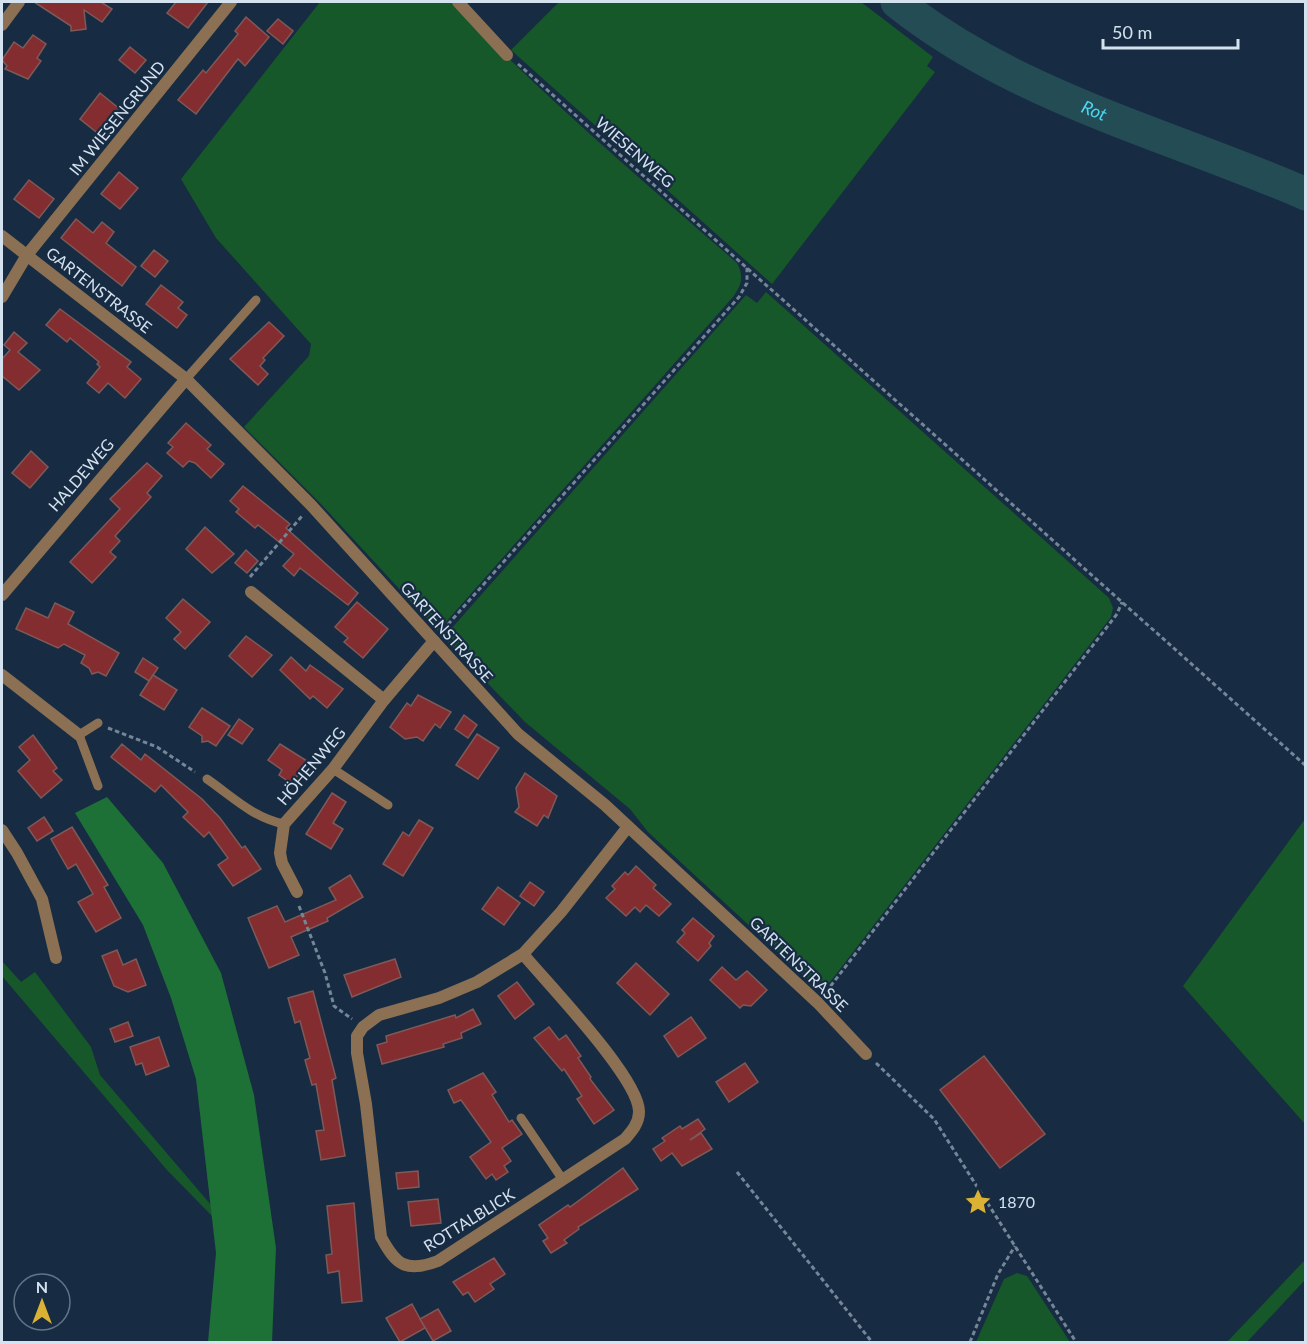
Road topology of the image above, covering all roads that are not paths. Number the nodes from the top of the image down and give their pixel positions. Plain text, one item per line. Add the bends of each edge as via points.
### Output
1 (19, 2) edge
2 (231, 2) edge
3 (458, 2) edge
4 (2, 25) edge
5 (507, 55) road end
6 (2, 237) edge
7 (27, 255) junction
8 (2, 297) edge
9 (256, 300) dead end
10 (186, 379) junction
11 (251, 592) road end
12 (2, 593) edge
13 (434, 641) junction
14 (2, 675) edge
15 (384, 700) junction
16 (99, 723) road end
17 (79, 735) junction
18 (333, 769) junction
19 (207, 779) road end
20 (98, 786) dead end
21 (388, 805) dead end
22 (284, 824) junction
23 (627, 828) junction
24 (2, 830) edge
25 (297, 892) road end
26 (523, 954) junction
27 (56, 958) dead end
28 (866, 1054) road end
29 (521, 1118) dead end
30 (563, 1180) junction

1 - 4 street
2 - 7 street, IM WIESENGRUND
3 - 5 street
6 - 7 street, GARTENSTRASSE
7 - 8 street, IM WIESENGRUND
7 - 10 street, GARTENSTRASSE
9 - 10 lane
10 - 12 street, HALDEWEG
10 - 13 street, GARTENSTRASSE via 311,505
11 - 15 street
13 - 15 street, HÖHENWEG
13 - 23 street, GARTENSTRASSE via 519,734
14 - 17 street
15 - 18 street, HÖHENWEG
16 - 17 lane
17 - 20 lane
18 - 21 lane
18 - 22 street, HÖHENWEG
19 - 22 lane via 246,810
22 - 25 street, HÖHENWEG via 280,853
23 - 26 street
23 - 28 street, GARTENSTRASSE via 818,1003
24 - 27 street via 42,899
26 - 30 street, ROTTALBLICK via 596,1038 635,1095 640,1110 637,1124 625,1139
26 - 30 street, ROTTALBLICK via 477,982 439,998 379,1015 357,1036 381,1237 391,1256 401,1264 420,1268 438,1261
29 - 30 lane

